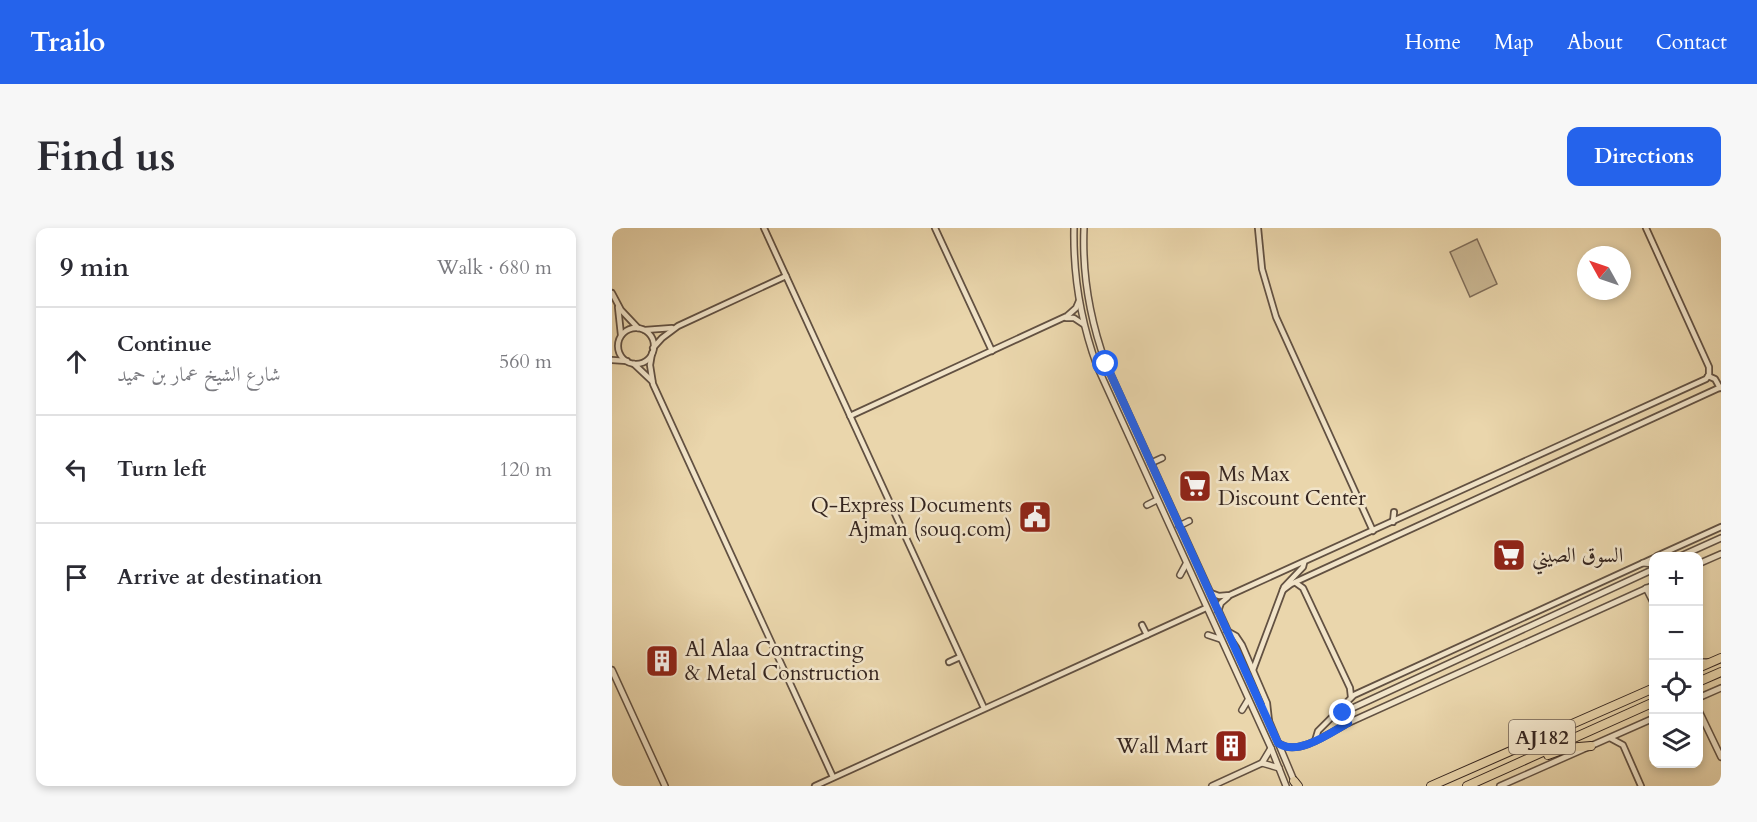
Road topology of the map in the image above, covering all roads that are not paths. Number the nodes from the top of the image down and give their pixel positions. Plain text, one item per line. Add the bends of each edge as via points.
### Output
1 (764, 228) edge
2 (935, 228) edge
3 (1074, 228) edge
4 (1084, 228) edge
5 (1258, 228) edge
6 (1646, 228) edge
7 (786, 276) junction
8 (612, 293) edge
9 (1079, 301) junction
10 (618, 305) junction
11 (1063, 318) junction
12 (1083, 324) junction
13 (678, 326) junction
14 (640, 329) junction
15 (620, 339) junction
16 (612, 350) edge
17 (652, 351) junction
18 (992, 351) junction
19 (612, 360) edge
20 (630, 362) junction
21 (1708, 376) junction
22 (653, 384) junction
23 (1720, 388) edge
24 (850, 416) junction
25 (1162, 458) dead end
26 (1151, 463) junction
27 (1157, 500) junction
28 (1147, 505) dead end
29 (1394, 512) dead end
30 (1190, 521) dead end
31 (1393, 522) junction
32 (1179, 526) junction
33 (1721, 527) edge
34 (1373, 531) junction
35 (1721, 538) edge
36 (1666, 552) edge
37 (1690, 552) edge
38 (1721, 554) edge
39 (1290, 560) dead end
40 (1649, 560) edge
41 (1703, 562) edge
42 (1304, 563) junction
43 (1643, 563) junction
44 (1186, 564) junction
45 (1649, 564) edge
46 (1293, 568) junction
47 (1649, 571) edge
48 (1180, 575) dead end
49 (1294, 583) junction
50 (1649, 587) edge
51 (1646, 588) junction
52 (1283, 590) junction
53 (1209, 591) junction
54 (1600, 594) junction
55 (1230, 595) junction
56 (1649, 595) edge
57 (1606, 607) junction
58 (1206, 608) junction
59 (1218, 611) junction
60 (1142, 625) dead end
61 (1227, 631) junction
62 (1147, 635) junction
63 (1209, 635) dead end
64 (1221, 639) junction
65 (960, 657) junction
66 (1717, 659) edge
67 (949, 662) dead end
68 (1703, 666) edge
69 (612, 670) edge
70 (1253, 670) junction
71 (1721, 672) edge
72 (1703, 680) edge
73 (1721, 688) edge
74 (1649, 690) edge
75 (1703, 696) edge
76 (1351, 697) junction
77 (1248, 700) junction
78 (1649, 704) edge
79 (984, 708) junction
80 (1242, 710) dead end
81 (1701, 714) edge
82 (1649, 720) edge
83 (1269, 721) junction
84 (1348, 723) junction
85 (1626, 730) junction
86 (1610, 738) junction
87 (1315, 741) junction
88 (1278, 743) junction
89 (1623, 745) junction
90 (1591, 746) junction
91 (1270, 748) junction
92 (1296, 748) junction
93 (1532, 757) junction
94 (1721, 757) edge
95 (1262, 763) junction
96 (1287, 763) junction
97 (1279, 768) junction
98 (833, 777) junction
99 (1517, 778) junction
100 (1296, 784) edge
101 (665, 786) edge
102 (815, 786) edge
103 (1212, 786) edge
104 (1286, 786) edge
105 (1431, 786) edge
106 (1467, 786) edge
107 (1503, 786) edge
108 (1514, 786) edge
109 (1641, 786) edge

1 - 7 street
2 - 18 street
3 - 9 street
4 - 26 street via 1086,288 1096,334 1110,375
5 - 34 street via 1262,269 1276,317
6 - 21 street via 1708,365
7 - 13 street
7 - 24 street
8 - 10 street
9 - 11 street
9 - 12 street
10 - 14 street
10 - 15 street
11 - 12 street via 1074,318
11 - 18 street
12 - 27 street via 1101,376
13 - 14 street
13 - 17 street
14 - 15 street via 628,330
14 - 17 street via 652,339
15 - 16 street
15 - 20 street via 619,351
17 - 20 street via 642,362
17 - 22 street
18 - 24 street
19 - 20 street
20 - 22 street
21 - 23 street
21 - 31 street
22 - 98 street
23 - 49 street
24 - 65 street
25 - 26 street
26 - 32 street
27 - 28 street
27 - 44 street
29 - 31 street
30 - 32 street
31 - 34 street
32 - 53 street
33 - 36 street
34 - 42 street
35 - 37 street
38 - 41 street
39 - 46 street
40 - 43 street
42 - 46 street
42 - 52 street
43 - 45 street
43 - 76 street
44 - 48 street
44 - 58 street
46 - 55 street
47 - 54 street
49 - 52 street
49 - 76 street via 1304,588
50 - 51 street
51 - 56 street
51 - 57 street
52 - 70 street
53 - 55 street via 1219,596
53 - 59 street
54 - 57 street
54 - 84 street via 1346,711 1342,717
55 - 59 street
57 - 84 street
58 - 62 street
58 - 64 street
59 - 61 street
60 - 62 street
61 - 70 street via 1240,642
61 - 83 street
62 - 79 street
63 - 64 street
64 - 77 street
65 - 67 street
65 - 79 street
66 - 68 highway
69 - 101 street
70 - 83 street via 1267,703
71 - 72 highway
73 - 75 street
74 - 105 highway, AJ182
76 - 87 street via 1318,731
77 - 80 street
77 - 91 street
78 - 93 highway, AJ182
79 - 98 street
81 - 94 street
82 - 85 street
83 - 88 street
84 - 87 street
85 - 86 street
85 - 89 street
86 - 89 street
86 - 90 street
87 - 92 street
88 - 92 street
88 - 96 street
89 - 109 street
90 - 93 highway
90 - 99 street
91 - 95 street
91 - 97 street
92 - 96 street
93 - 106 highway, AJ182
95 - 97 street
95 - 103 street
96 - 100 street
97 - 104 street
98 - 102 street
99 - 107 street
99 - 108 street

